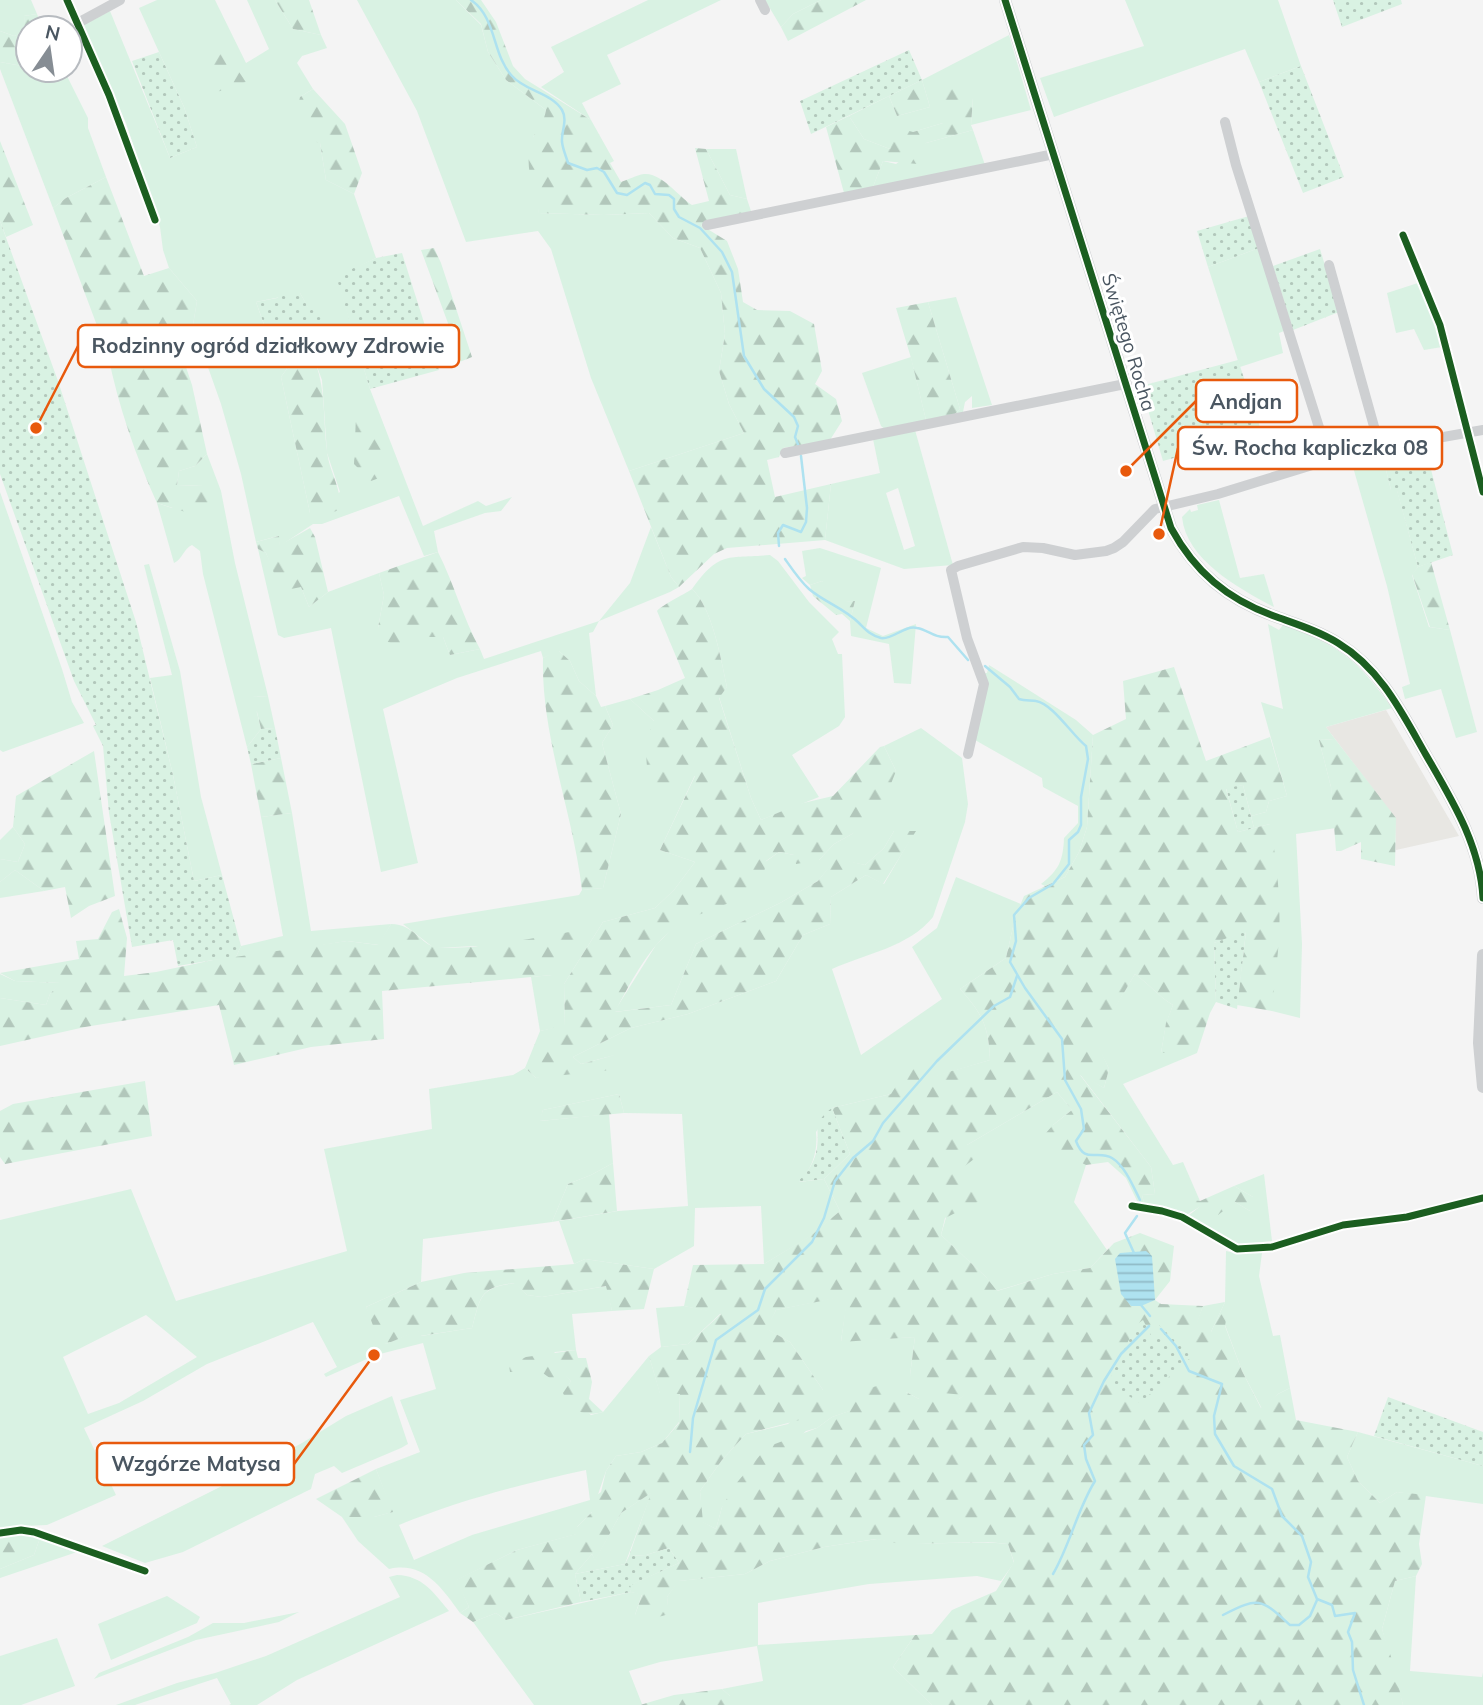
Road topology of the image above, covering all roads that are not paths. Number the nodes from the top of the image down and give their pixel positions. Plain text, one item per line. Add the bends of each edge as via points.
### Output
1 (120, 0) edge
2 (760, 0) edge
3 (1005, 0) edge
4 (765, 10) dead end
5 (84, 20) edge
6 (84, 41) edge
7 (1225, 122) dead end
8 (1054, 154) junction
9 (155, 220) dead end
10 (707, 225) dead end
11 (1403, 235) dead end
12 (1329, 265) dead end
13 (1125, 384) junction
14 (1483, 430) edge
15 (1468, 434) junction
16 (1380, 448) junction
17 (785, 453) dead end
18 (1329, 459) junction
19 (1483, 492) edge
20 (1164, 507) junction
21 (968, 754) dead end
22 (1483, 898) edge
23 (1483, 955) edge
24 (1483, 1087) edge
25 (1483, 1198) edge
26 (1132, 1206) dead end
27 (0, 1532) edge
28 (145, 1571) dead end

1 - 5 street
2 - 4 street
3 - 8 street, Świętego Rocha
6 - 9 street
7 - 18 street
8 - 10 street
8 - 13 street, Świętego Rocha
11 - 15 street via 1440,325
12 - 16 street
13 - 17 street
13 - 20 street, Świętego Rocha
14 - 15 street
15 - 16 street
15 - 19 street
16 - 18 street
18 - 20 street
20 - 21 street via 1155,509 1123,542 1106,551 1075,555 1023,547 951,570 967,638 984,684
20 - 22 street, Świętego Rocha via 1180,544 1212,583 1252,607 1335,641 1374,673 1464,822
23 - 24 street via 1479,1043
25 - 26 street via 1406,1217 1343,1225 1272,1247 1237,1249 1182,1217
27 - 28 street via 34,1532

